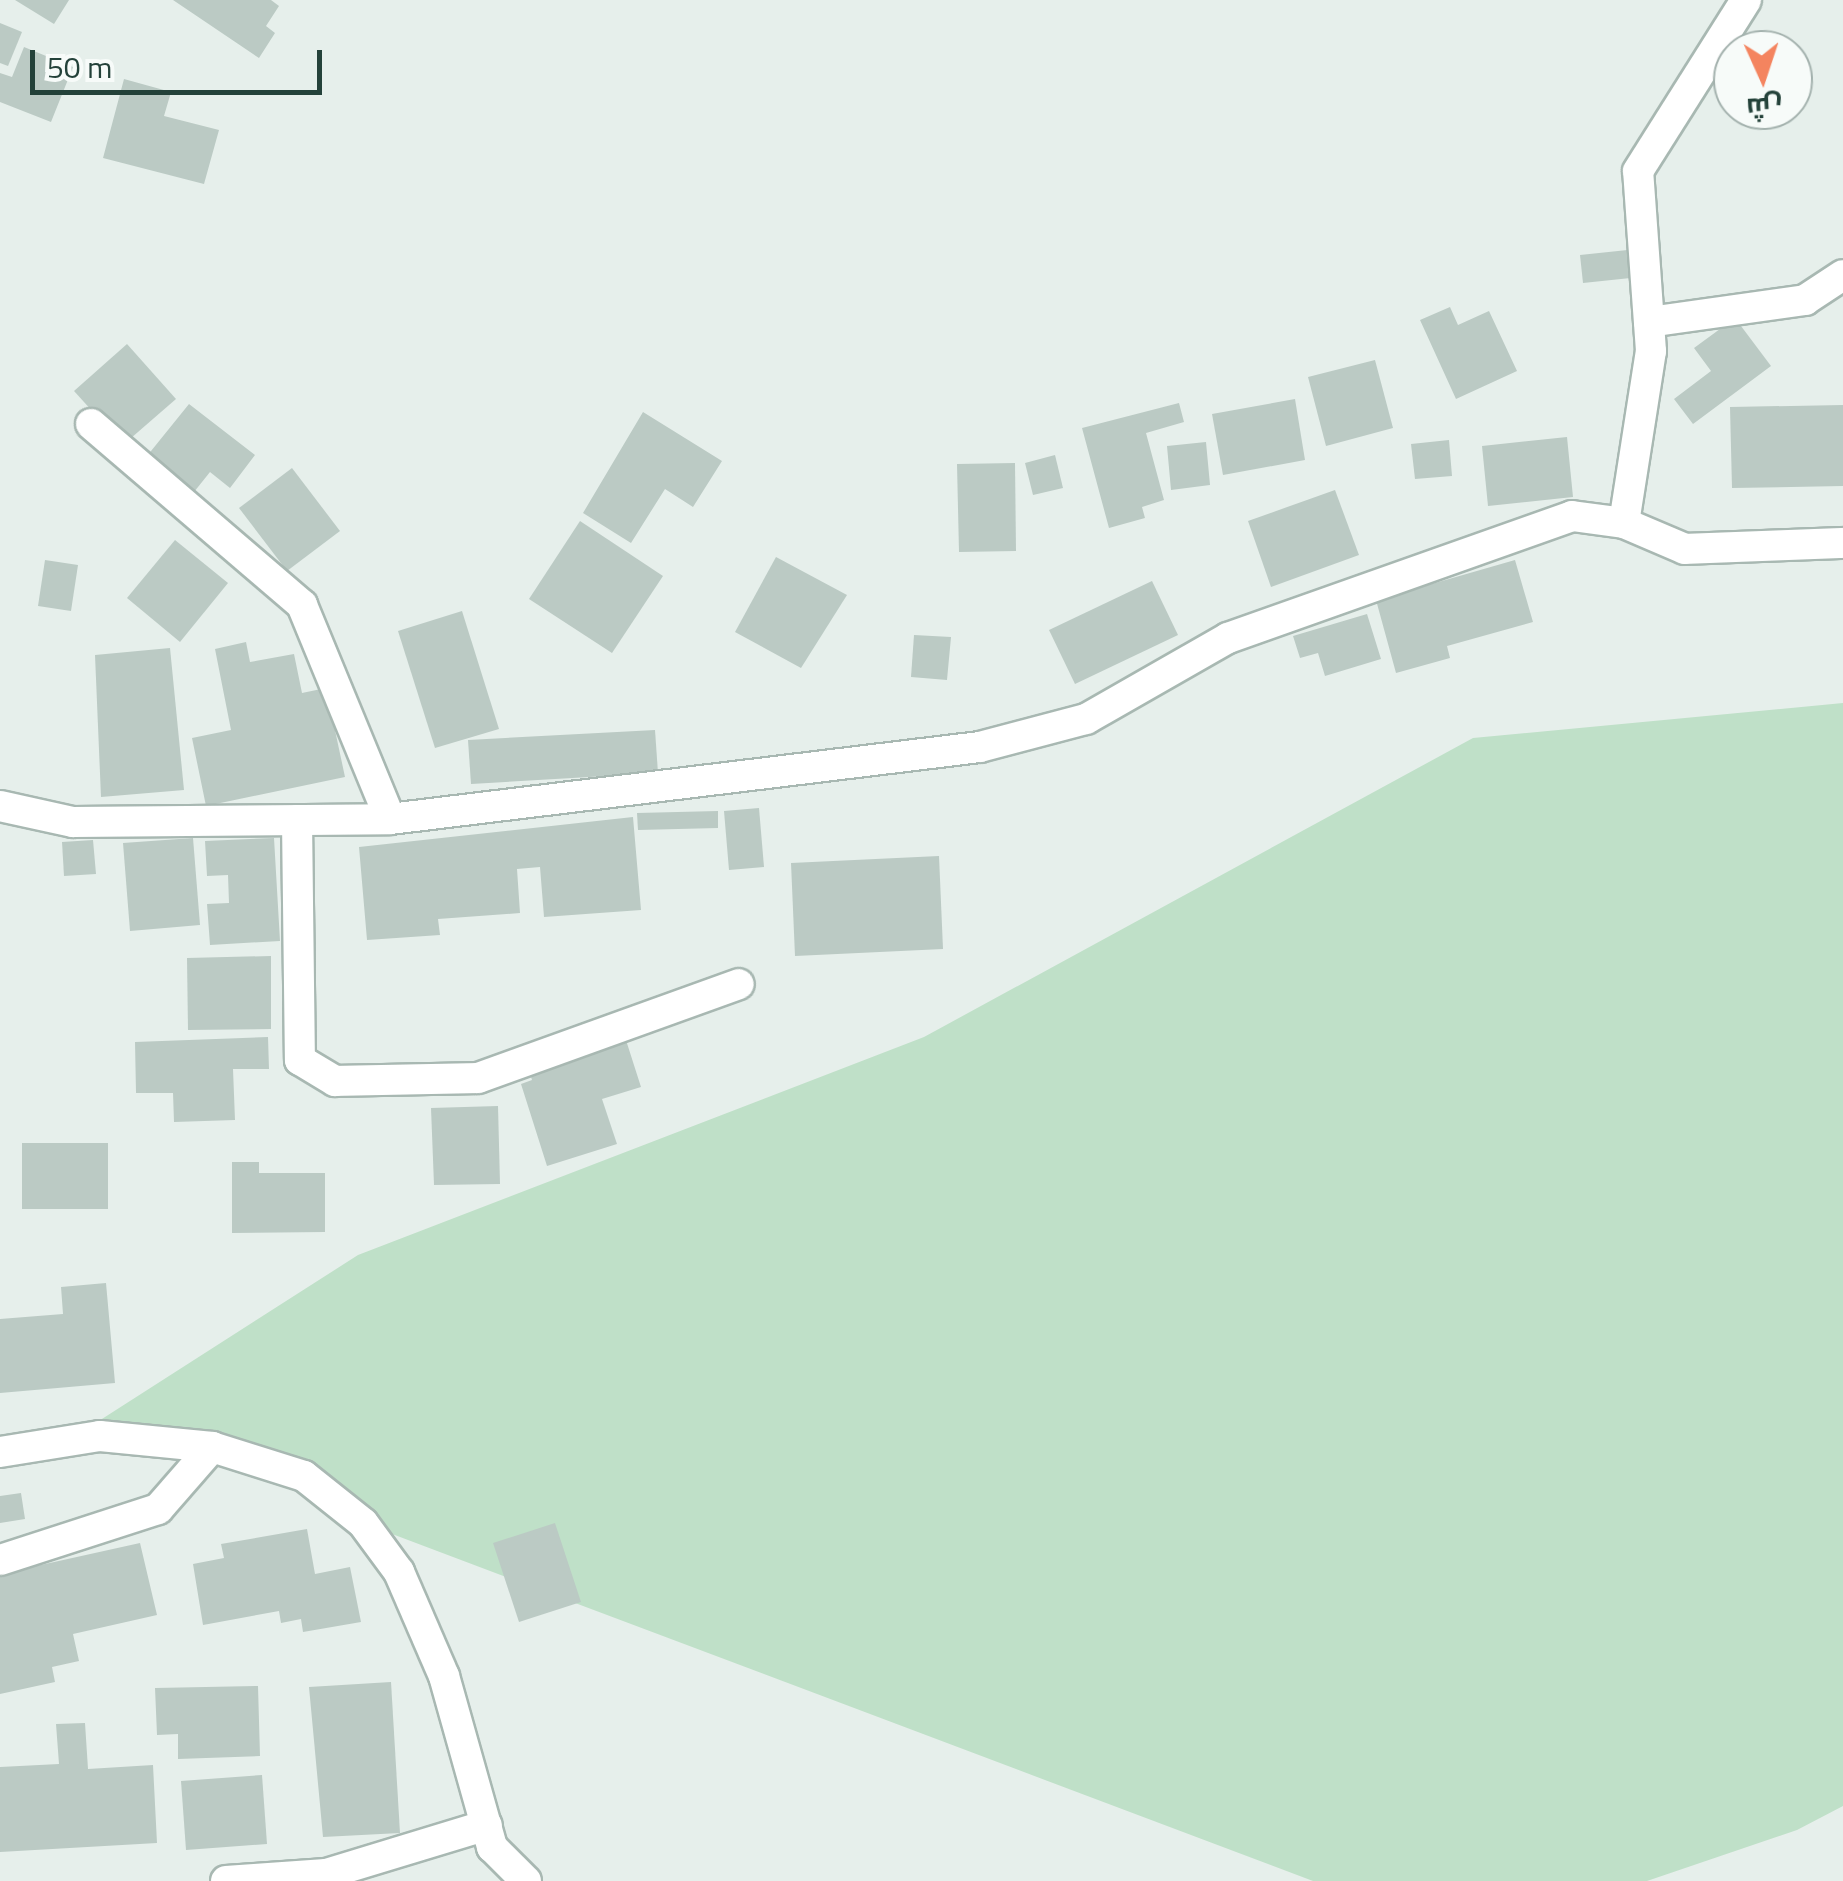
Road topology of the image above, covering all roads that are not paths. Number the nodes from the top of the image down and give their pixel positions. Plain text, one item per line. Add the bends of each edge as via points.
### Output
1 (1746, 0) edge
2 (1843, 275) edge
3 (1650, 322) junction
4 (91, 424) dead end
5 (1624, 522) junction
6 (1843, 544) edge
7 (0, 806) edge
8 (390, 819) junction
9 (297, 820) junction
10 (739, 984) dead end
11 (212, 1447) junction
12 (0, 1452) edge
13 (0, 1560) edge
14 (486, 1826) junction
15 (226, 1881) edge
16 (526, 1881) edge

1 - 3 street via 1638,171
2 - 3 street via 1805,300
3 - 5 street
4 - 8 street via 302,605
5 - 6 street via 1686,549
5 - 8 street via 1572,516 1456,550 1228,638 1086,719 980,746
7 - 9 street via 73,822
8 - 9 street
9 - 10 street via 300,1060 335,1081 478,1078
11 - 12 street via 100,1436
11 - 13 street via 158,1509
11 - 14 street via 304,1476 363,1523 399,1572 444,1676
14 - 15 street via 326,1874
14 - 16 street via 492,1846

